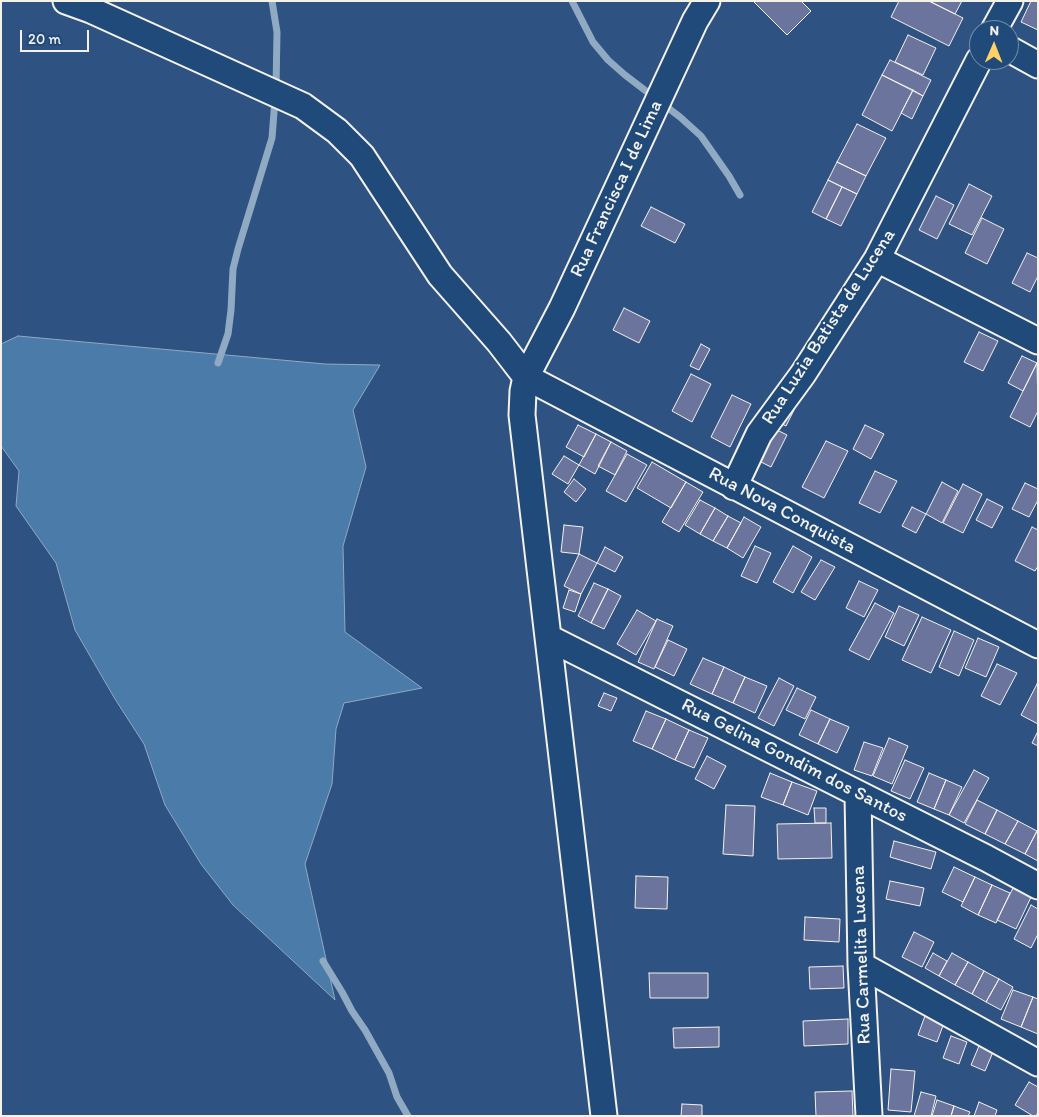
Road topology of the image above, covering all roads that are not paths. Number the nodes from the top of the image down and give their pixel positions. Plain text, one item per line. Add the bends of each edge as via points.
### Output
1 (66, 1) edge
2 (707, 1) edge
3 (1010, 1) edge
4 (1000, 20) edge
5 (1019, 55) edge
6 (1038, 65) edge
7 (974, 70) edge
8 (877, 259) junction
9 (1038, 341) edge
10 (526, 376) junction
11 (734, 487) junction
12 (549, 638) junction
13 (1038, 646) edge
14 (858, 794) junction
15 (1038, 886) edge
16 (861, 965) junction
17 (1038, 1063) edge
18 (604, 1116) edge
19 (870, 1116) edge

1 - 10 street via 303,106 337,131 362,156 440,275
2 - 10 street, Rua Francisca I de Lima via 562,308
3 - 4 street
5 - 6 street
7 - 8 street, Rua Luzia Batista de Lucena
8 - 9 street
8 - 11 street, Rua Luzia Batista de Lucena via 803,374 759,434
10 - 11 street, Rua Nova Conquista
10 - 12 street, Rua Francisca I de Lima via 522,415
11 - 13 street, Rua Nova Conquista
12 - 14 street, Rua Gelina Gondim dos Santos
12 - 18 street, Rua Francisca I de Lima
14 - 15 street, Rua Gelina Gondim dos Santos
14 - 16 street, Rua Carmelita Lucena
16 - 17 street
16 - 19 street, Rua Carmelita Lucena

